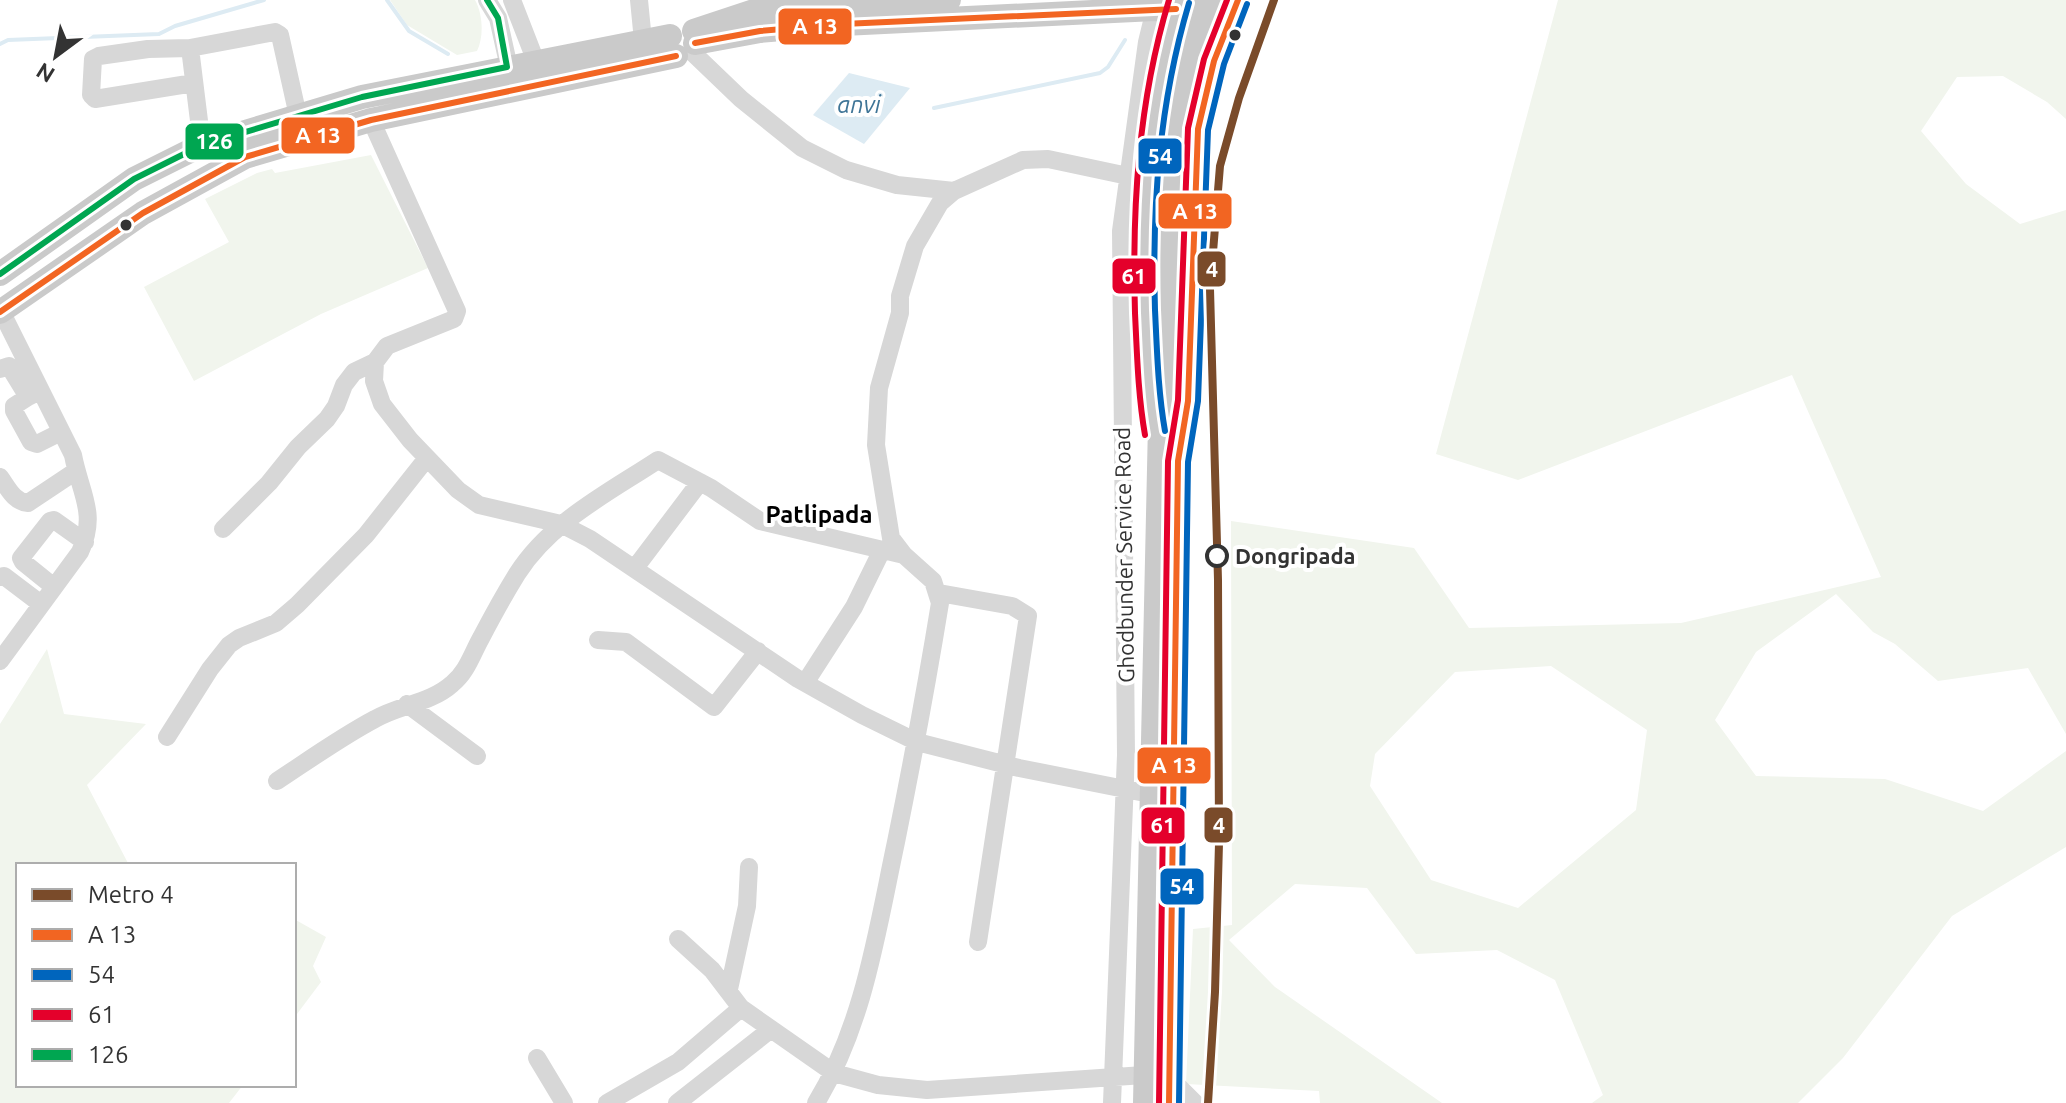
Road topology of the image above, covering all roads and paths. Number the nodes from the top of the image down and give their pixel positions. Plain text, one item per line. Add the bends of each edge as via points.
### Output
1 (487, 0) edge
2 (512, 0) edge
3 (639, 0) edge
4 (949, 0) edge
5 (1199, 0) edge
6 (1229, 5) edge
7 (1170, 6) edge
8 (643, 41) junction
9 (684, 44) junction
10 (190, 48) junction
11 (537, 61) junction
12 (507, 67) junction
13 (194, 83) junction
14 (544, 84) junction
15 (515, 90) junction
16 (298, 116) junction
17 (371, 120) junction
18 (202, 145) junction
19 (1128, 176) junction
20 (954, 191) junction
21 (0, 274) edge
22 (0, 311) edge
23 (375, 362) junction
24 (0, 369) edge
25 (34, 394) junction
26 (1169, 424) junction
27 (61, 432) junction
28 (427, 458) junction
29 (1169, 462) junction
30 (76, 471) junction
31 (0, 477) edge
32 (700, 482) junction
33 (561, 524) junction
34 (223, 529) dead end
35 (85, 542) junction
36 (882, 550) junction
37 (904, 555) junction
38 (635, 568) junction
39 (0, 577) edge
40 (54, 587) junction
41 (939, 593) junction
42 (41, 604) junction
43 (598, 640) dead end
44 (758, 651) junction
45 (0, 661) edge
46 (805, 683) junction
47 (407, 704) junction
48 (167, 737) dead end
49 (917, 742) junction
50 (477, 756) dead end
51 (1007, 765) junction
52 (277, 781) dead end
53 (1124, 790) junction
54 (1150, 794) junction
55 (749, 867) dead end
56 (678, 939) dead end
57 (978, 942) dead end
58 (729, 989) junction
59 (741, 1008) junction
60 (770, 1030) junction
61 (537, 1058) dead end
62 (834, 1073) junction
63 (1144, 1075) junction
64 (1112, 1077) junction
65 (1169, 1077) junction
66 (1017, 1094) edge
67 (564, 1103) edge
68 (607, 1103) edge
69 (677, 1103) edge
70 (816, 1103) edge
71 (1112, 1103) edge
72 (1145, 1103) edge
73 (1169, 1103) edge
74 (1195, 1103) edge

1 - 12 street via 498,18
2 - 11 street
3 - 8 street
4 - 9 main road via 757,10
5 - 26 main road, bridge via 1179,56 1160,158
6 - 7 main road
6 - 26 main road, bridge via 1195,60 1184,109 1177,158
6 - 29 main road via 1198,129 1188,401
7 - 9 main road via 843,24
7 - 19 street, Ghodbunder Service Road via 1147,42
7 - 29 main road via 1155,102 1143,262 1150,405
8 - 9 main road
8 - 11 main road
9 - 14 main road
9 - 20 street via 802,148 846,170 897,185
10 - 13 street
10 - 13 street via 99,56 93,59 91,95 95,99
10 - 16 street via 280,35
11 - 12 main road
11 - 14 street
12 - 15 street
12 - 16 main road
13 - 18 street
14 - 15 main road
15 - 17 main road
16 - 18 main road
17 - 22 main road via 245,157 143,213
17 - 23 street via 457,311 454,319 387,346
18 - 21 main road via 134,179
19 - 20 street via 1048,159 1023,160
19 - 53 street, Ghodbunder Service Road via 1121,231
20 - 37 street via 940,203 915,246 879,388 876,445 885,515 891,538
22 - 25 street
23 - 28 street via 374,381 382,404
23 - 34 street via 354,372 327,419
24 - 25 street via 9,366
25 - 27 street
25 - 27 street via 14,406 31,442
26 - 29 main road
27 - 30 street
28 - 33 street via 479,505
28 - 48 street via 366,535 297,605 276,623 229,645
29 - 54 main road
29 - 65 main road
30 - 31 street via 28,503 13,496
30 - 35 street via 89,509
32 - 33 street via 658,460
32 - 36 street via 760,521
32 - 38 street
33 - 38 street
33 - 47 street via 518,572 462,674 436,695
35 - 40 street
35 - 40 street via 50,521 21,558
36 - 37 street
36 - 46 street via 854,607
37 - 41 street
38 - 44 street
39 - 42 street
40 - 42 street
41 - 49 street
41 - 51 street via 1012,606 1028,616
42 - 45 street
43 - 44 street via 626,642 714,707
44 - 46 street
46 - 49 street
47 - 50 street
47 - 52 street
49 - 51 street
49 - 62 street via 873,959
51 - 53 street
51 - 57 street
53 - 54 street
53 - 64 street, Ghodbunder Service Road
54 - 63 main road
55 - 58 street via 747,906
56 - 58 street
58 - 59 street
59 - 60 street
59 - 68 street via 678,1062
60 - 62 street
60 - 69 street
61 - 67 street
62 - 66 street via 878,1085
62 - 70 street
63 - 64 street
63 - 72 main road
64 - 66 street
64 - 71 street, Ghodbunder Service Road
65 - 73 main road
65 - 74 street

